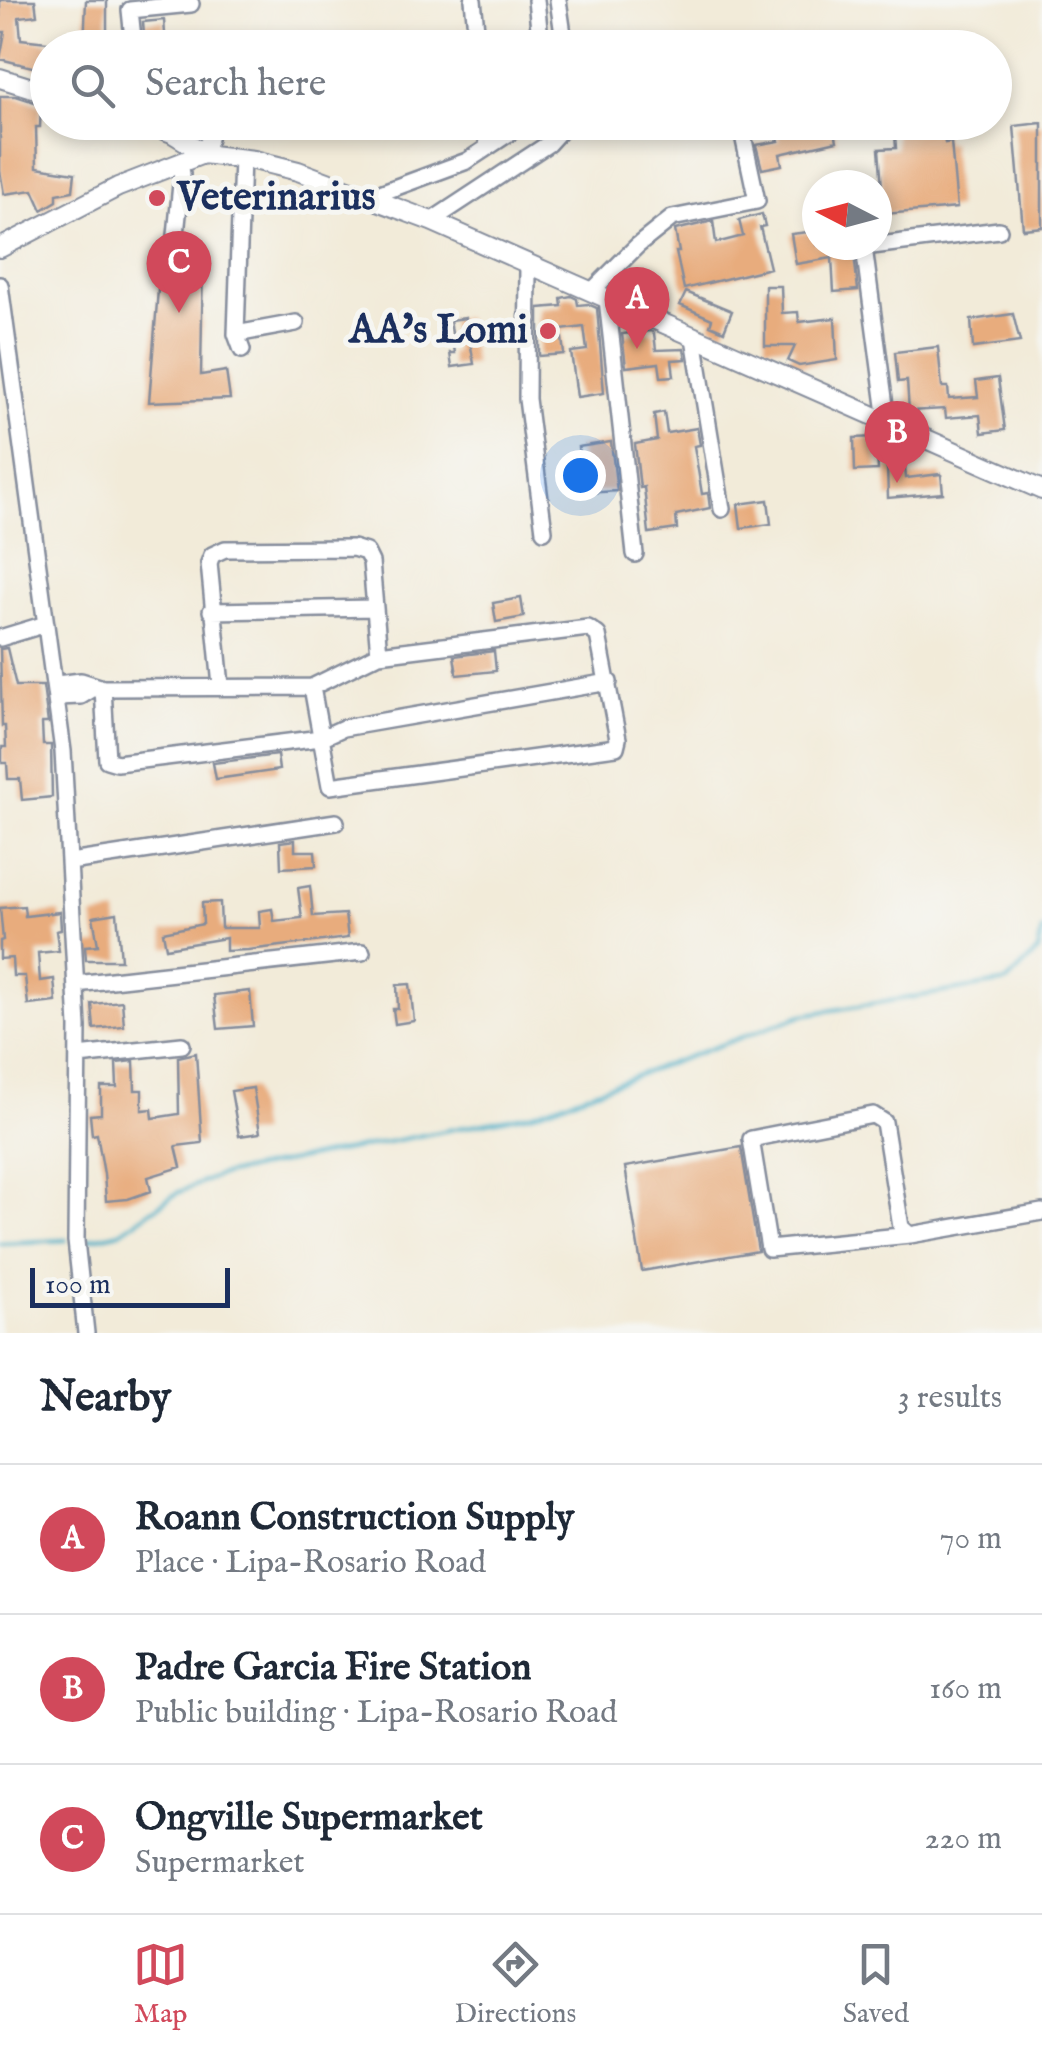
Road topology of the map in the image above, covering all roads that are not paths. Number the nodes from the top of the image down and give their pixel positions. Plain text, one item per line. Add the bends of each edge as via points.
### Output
1 (472, 0) edge
2 (536, 0) edge
3 (558, 0) edge
4 (191, 4) dead end
5 (132, 30) edge
6 (476, 30) edge
7 (539, 30) edge
8 (562, 30) edge
9 (0, 78) edge
10 (30, 87) edge
11 (183, 140) edge
12 (209, 140) edge
13 (487, 140) edge
14 (499, 140) edge
15 (552, 140) edge
16 (744, 140) edge
17 (488, 147) junction
18 (206, 154) junction
19 (242, 158) junction
20 (180, 164) junction
21 (372, 196) junction
22 (431, 220) junction
23 (999, 230) dead end
24 (176, 235) dead end
25 (0, 248) edge
26 (528, 263) junction
27 (0, 285) edge
28 (599, 296) junction
29 (296, 323) dead end
30 (236, 334) junction
31 (694, 338) junction
32 (242, 350) dead end
33 (887, 421) junction
34 (19, 433) junction
35 (0, 438) edge
36 (1042, 490) edge
37 (722, 508) dead end
38 (544, 531) dead end
39 (635, 554) dead end
40 (374, 608) junction
41 (211, 611) junction
42 (46, 624) junction
43 (0, 638) edge
44 (379, 654) junction
45 (609, 682) junction
46 (222, 686) junction
47 (312, 687) junction
48 (99, 688) junction
49 (58, 691) junction
50 (322, 738) junction
51 (336, 822) dead end
52 (70, 862) junction
53 (362, 952) dead end
54 (76, 984) junction
55 (182, 1045) dead end
56 (78, 1056) junction
57 (1042, 1212) edge
58 (910, 1235) junction
59 (86, 1333) edge

1 - 6 street
2 - 7 street
3 - 8 street
4 - 5 street via 130,10
9 - 10 main road
11 - 18 main road
12 - 18 street
13 - 17 street
14 - 17 street
15 - 22 street
16 - 28 street via 757,201 672,218 636,246
17 - 21 street
18 - 19 main road
18 - 20 main road
19 - 21 main road
19 - 30 street
20 - 24 street
20 - 25 main road via 118,186
21 - 22 main road
22 - 26 main road
23 - 33 street via 864,248
26 - 28 main road
26 - 38 street via 527,399
27 - 34 street
28 - 31 main road
28 - 39 street
29 - 30 street
30 - 32 street
31 - 33 main road
31 - 37 street
33 - 36 main road
34 - 35 street
34 - 42 street
40 - 41 street
40 - 41 street via 366,552 225,549 208,563
40 - 44 street
41 - 46 street
42 - 43 street
42 - 49 street
44 - 45 street via 588,628 598,635
44 - 47 street
45 - 50 street via 344,728
45 - 50 street via 616,747 338,788 330,786
46 - 47 street
46 - 48 street
47 - 50 street
48 - 49 street via 81,696
48 - 50 street via 107,760 117,763
49 - 52 street
51 - 52 street
52 - 54 street
53 - 54 street
54 - 56 street
55 - 56 street
56 - 59 street via 76,1240
57 - 58 street
58 - 58 street via 901,1227 884,1122 873,1115 750,1139 770,1248

